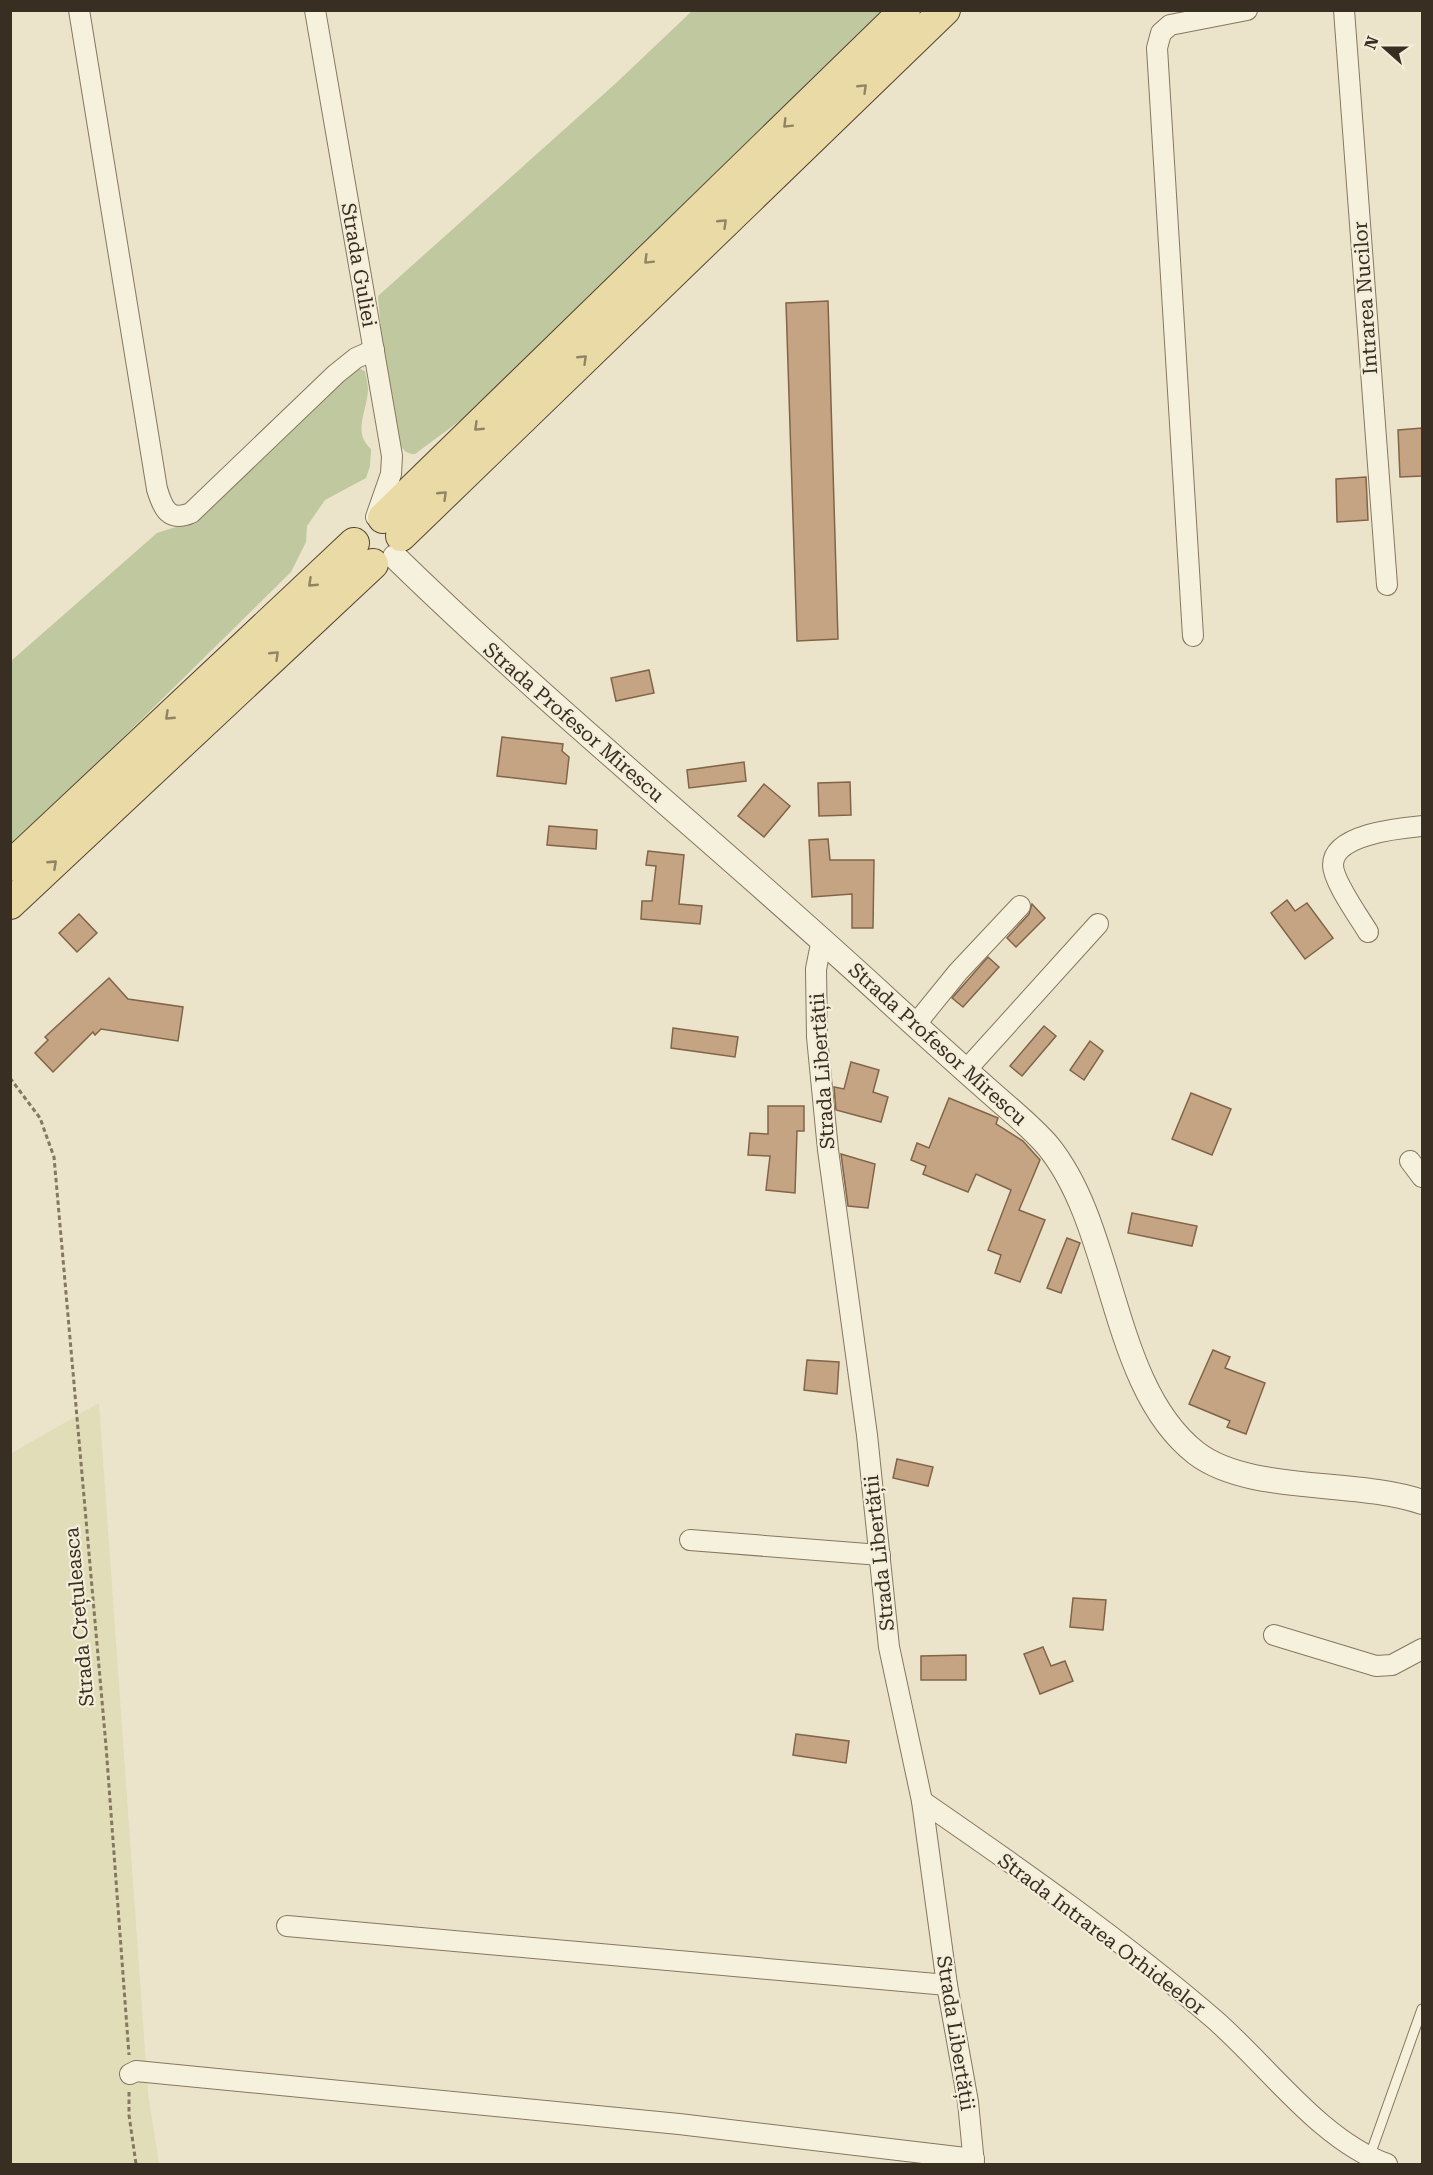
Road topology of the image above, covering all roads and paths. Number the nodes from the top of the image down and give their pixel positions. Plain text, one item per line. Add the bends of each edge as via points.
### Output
1 (79, 10) edge
2 (315, 10) edge
3 (905, 10) edge
4 (945, 10) edge
5 (1247, 10) edge
6 (1344, 10) edge
7 (374, 350) junction
8 (380, 539) junction
9 (1387, 585) dead end
10 (1192, 636) dead end
11 (1422, 826) edge
12 (10, 866) edge
13 (10, 904) edge
14 (1020, 906) dead end
15 (1098, 924) dead end
16 (1368, 932) dead end
17 (822, 939) junction
18 (915, 1025) junction
19 (966, 1070) junction
20 (10, 1078) edge
21 (1410, 1161) dead end
22 (1422, 1177) edge
23 (1422, 1502) edge
24 (690, 1540) dead end
25 (880, 1555) junction
26 (1274, 1635) dead end
27 (1422, 1649) edge
28 (922, 1801) junction
29 (287, 1926) dead end
30 (947, 1984) junction
31 (1422, 2009) edge
32 (130, 2074) junction
33 (1378, 2161) edge
34 (974, 2162) edge
35 (136, 2164) edge

1 - 7 street via 162,507 170,516 191,513 336,374
2 - 7 street, Strada Guliei
3 -> 8 main road
8 -> 4 main road
5 - 10 street via 1170,25 1161,33 1157,48
6 - 9 street, Intrarea Nucilor
7 - 8 street, Strada Guliei via 392,456
8 -> 12 main road
13 -> 8 main road
8 - 17 street, Strada Profesor Mirescu via 510,667
11 - 16 street via 1363,836 1340,850 1335,858 1335,874
14 - 18 street
15 - 19 street
17 - 18 street, Strada Profesor Mirescu
17 - 25 street, Strada Libertății via 815,998 819,1059
18 - 19 street, Strada Profesor Mirescu
19 - 23 street, Strada Profesor Mirescu via 1046,1144 1062,1166 1076,1191 1142,1379 1173,1433 1198,1455 1225,1470 1402,1495
20 - 32 path, Strada Crețuleasca via 40,1118 54,1157 106,1746
21 - 22 street
24 - 25 street
25 - 28 street, Strada Libertății via 889,1647
26 - 27 street via 1376,1666 1392,1665
28 - 30 street, Strada Libertății
28 - 33 street, Strada Intrarea Orhideelor via 1113,1938 1214,2020 1326,2127 1350,2147
29 - 30 street
30 - 34 street, Strada Libertății via 968,2102
31 - 33 lane
32 - 34 street via 136,2071 679,2124
32 - 35 path, Strada Crețuleasca via 129,2115

